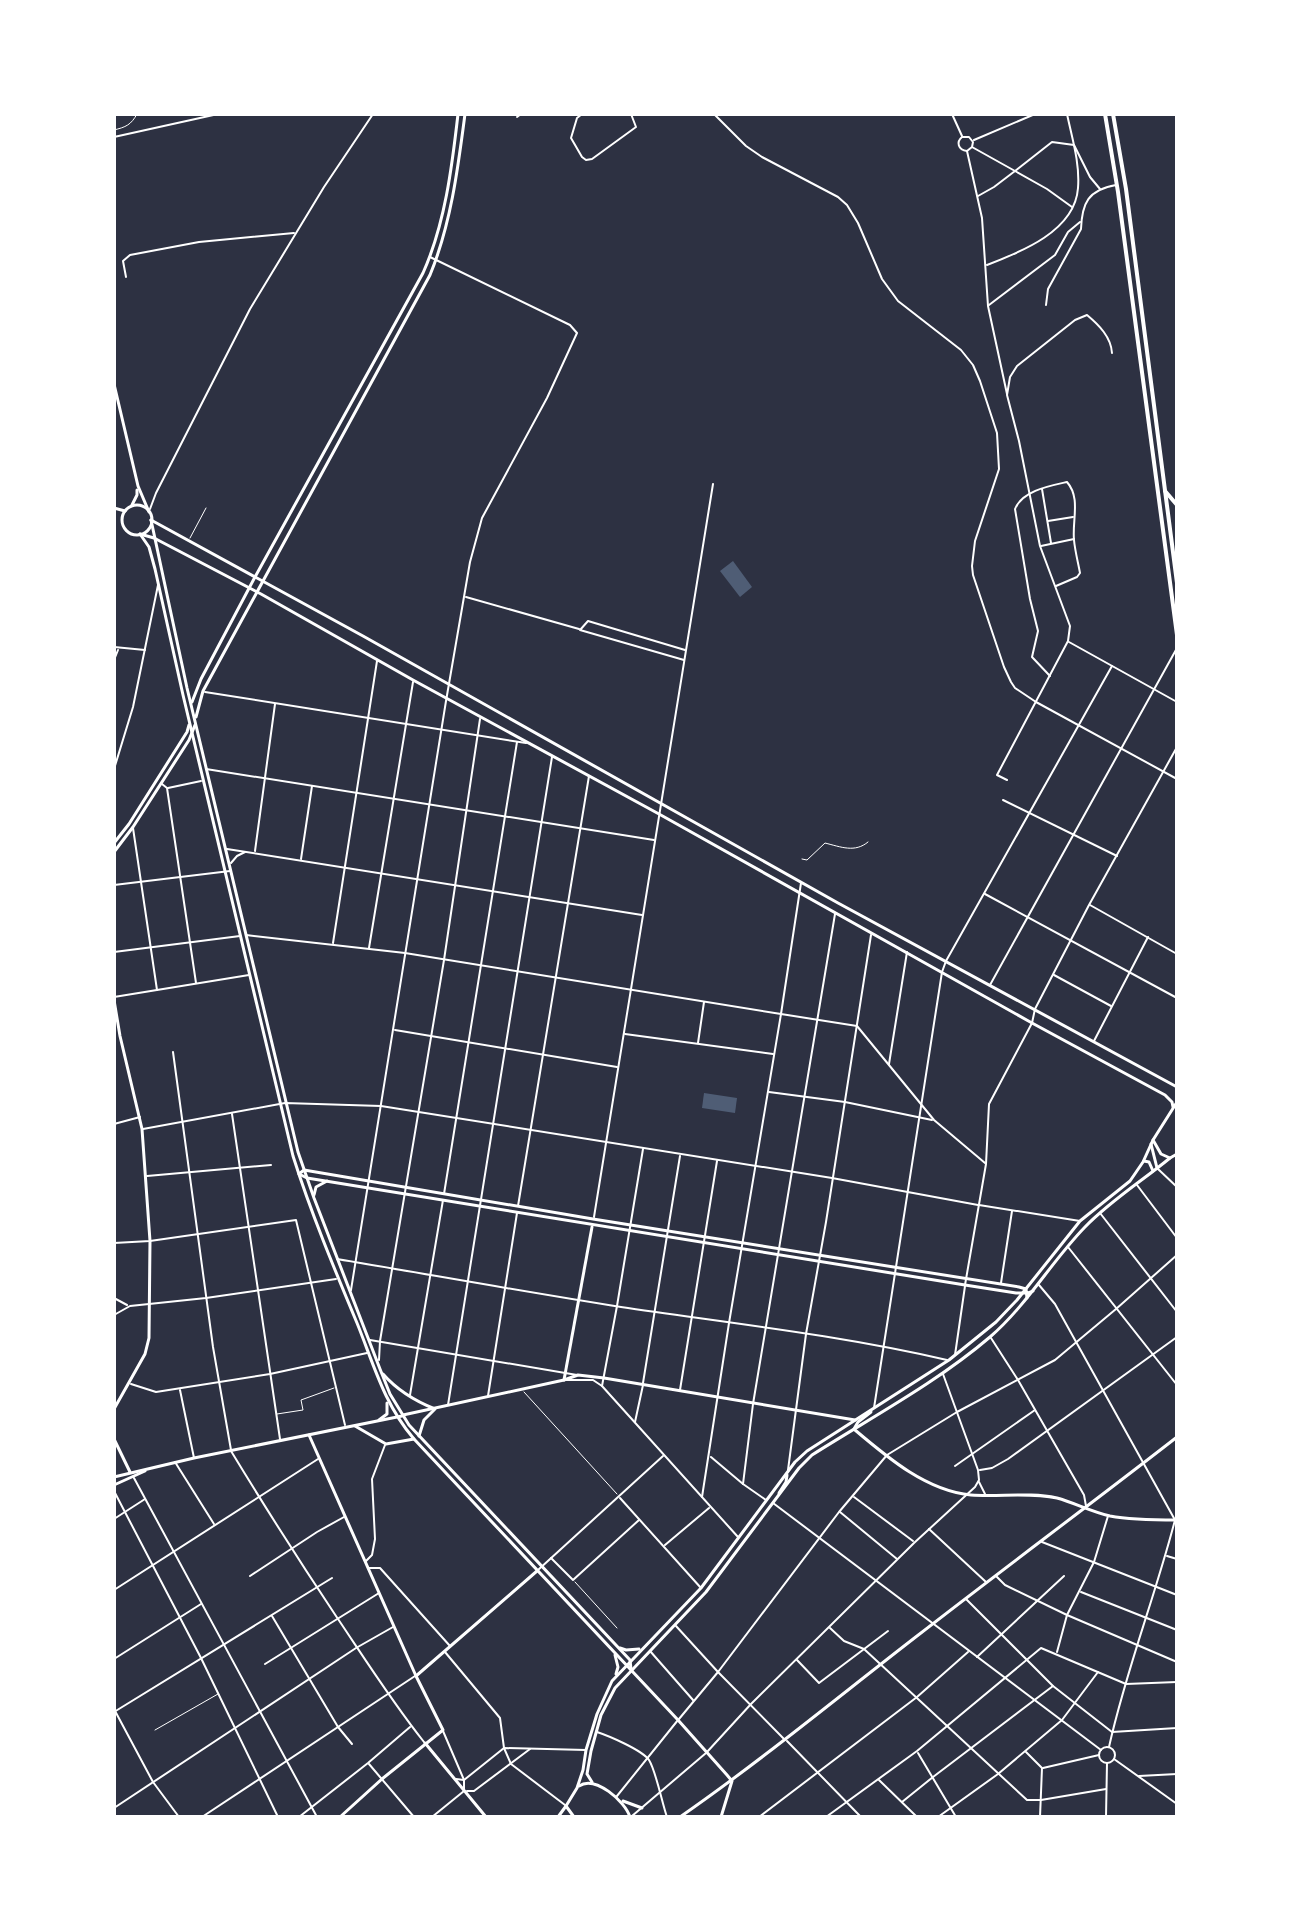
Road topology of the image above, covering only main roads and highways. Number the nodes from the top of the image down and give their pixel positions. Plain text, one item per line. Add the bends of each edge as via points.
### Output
1 (458, 114) edge
2 (465, 114) edge
3 (1105, 114) edge
4 (1113, 114) edge
5 (380, 353) junction
6 (386, 356) junction
7 (114, 384) edge
8 (312, 475) junction
9 (318, 479) junction
10 (138, 486) junction
11 (1164, 489) junction
12 (1177, 505) edge
13 (130, 506) junction
14 (114, 508) edge
15 (125, 511) junction
16 (149, 512) junction
17 (151, 520) junction
18 (114, 522) edge
19 (125, 528) junction
20 (140, 534) junction
21 (154, 538) junction
22 (167, 545) junction
23 (157, 555) junction
24 (255, 577) junction
25 (263, 581) junction
26 (1177, 583) edge
27 (249, 588) junction
28 (257, 592) junction
29 (1177, 635) edge
30 (201, 679) junction
31 (186, 684) junction
32 (191, 706) junction
33 (190, 720) junction
34 (195, 722) junction
35 (193, 733) junction
36 (184, 747) junction
37 (198, 756) junction
38 (114, 843) edge
39 (114, 852) edge
40 (114, 998) edge
41 (116, 1027) edge
42 (1177, 1087) edge
43 (1177, 1102) edge
44 (282, 1104) junction
45 (1173, 1107) junction
46 (1152, 1142) junction
47 (1177, 1154) edge
48 (1170, 1158) junction
49 (1143, 1162) junction
50 (304, 1170) junction
51 (1155, 1170) junction
52 (299, 1174) junction
53 (307, 1178) junction
54 (327, 1181) junction
55 (314, 1198) junction
56 (593, 1219) junction
57 (592, 1225) junction
58 (779, 1251) junction
59 (1029, 1284) junction
60 (1019, 1287) junction
61 (1035, 1289) junction
62 (1025, 1292) junction
63 (1026, 1301) junction
64 (379, 1367) junction
65 (564, 1380) junction
66 (386, 1398) junction
67 (114, 1409) edge
68 (435, 1409) junction
69 (874, 1409) junction
70 (402, 1416) junction
71 (396, 1417) junction
72 (855, 1420) junction
73 (376, 1421) junction
74 (355, 1426) junction
75 (854, 1429) junction
76 (309, 1435) junction
77 (419, 1436) junction
78 (1177, 1437) edge
79 (114, 1439) edge
80 (414, 1439) junction
81 (788, 1471) junction
82 (132, 1474) junction
83 (115, 1482) edge
84 (778, 1497) junction
85 (1086, 1507) junction
86 (1176, 1520) edge
87 (540, 1569) junction
88 (615, 1645) junction
89 (643, 1648) junction
90 (614, 1651) junction
91 (630, 1660) junction
92 (626, 1665) junction
93 (631, 1669) junction
94 (616, 1675) junction
95 (416, 1676) junction
96 (594, 1732) junction
97 (425, 1743) junction
98 (588, 1750) junction
99 (732, 1781) junction
100 (592, 1782) junction
101 (577, 1788) junction
102 (618, 1799) junction
103 (566, 1806) junction
104 (642, 1808) road end
105 (340, 1817) edge
106 (486, 1817) edge
107 (558, 1817) edge
108 (574, 1817) edge
109 (631, 1817) edge
110 (680, 1817) edge
111 (721, 1817) edge

1 - 5 main road via 430,257
2 - 6 main road via 436,260
3 - 29 highway
4 - 11 highway
5 - 6 main road
5 - 8 main road
6 - 9 main road
7 - 10 main road
8 - 9 main road
8 - 24 main road
9 - 25 main road
10 - 13 main road
10 - 16 main road
11 - 12 highway
11 - 26 highway
13 - 15 main road
13 - 16 main road
14 - 15 main road
15 - 19 main road
16 - 17 main road
17 - 20 main road
17 - 21 main road
17 - 24 main road
18 - 19 main road
19 - 20 main road
20 - 21 main road
20 - 33 main road via 159,584
21 - 22 main road
21 - 23 main road
22 - 23 main road
22 - 27 main road
23 - 31 main road
24 - 25 main road
24 - 27 main road
25 - 28 main road
25 - 42 main road
27 - 28 main road
27 - 30 main road
28 - 34 main road via 203,691
28 - 45 main road via 1165,1095
30 - 31 main road
30 - 32 main road
31 - 32 main road
32 - 33 main road
32 - 34 main road
33 - 35 main road
33 - 38 main road
34 - 35 main road
34 - 44 main road
35 - 36 main road
35 - 37 main road
36 - 37 main road
36 - 39 main road
37 - 44 main road
40 - 41 main road
41 - 67 main road via 142,1129 150,1241 149,1338
43 - 45 main road
44 - 50 main road
44 - 52 main road
45 - 46 main road
46 - 48 main road
46 - 49 main road
46 - 51 main road
47 - 48 main road
48 - 51 main road
49 - 51 main road
49 - 59 main road via 1128,1183 1080,1221
50 - 52 main road
50 - 53 main road
50 - 56 main road
51 - 61 main road via 1100,1213
52 - 53 main road
52 - 66 main road
53 - 54 main road
53 - 55 main road
54 - 55 main road via 315,1188
54 - 57 main road
55 - 64 main road
56 - 57 main road
56 - 58 main road
57 - 58 main road
57 - 65 main road
58 - 60 main road
58 - 62 main road
59 - 60 main road
59 - 62 main road
60 - 62 main road
61 - 62 main road
61 - 63 main road
62 - 63 main road
62 - 69 main road via 949,1360
63 - 75 main road via 942,1373
64 - 68 main road via 392,1384
64 - 70 main road
65 - 68 main road
65 - 72 main road via 578,1375 604,1378
66 - 71 main road
66 - 73 main road via 387,1414
68 - 70 main road
68 - 77 main road
69 - 72 main road
69 - 75 main road
70 - 71 main road
70 - 77 main road
71 - 73 main road
71 - 80 main road
72 - 81 main road via 807,1451
73 - 74 main road
74 - 76 main road
74 - 80 main road via 386,1444
75 - 84 main road via 812,1455
75 - 85 main road via 935,1485 969,1495 1055,1498
76 - 82 main road
76 - 95 main road
77 - 87 main road
78 - 85 main road
79 - 82 main road
80 - 87 main road
81 - 84 main road
81 - 89 main road via 701,1588
82 - 83 main road
82 - 83 main road
84 - 93 main road via 706,1592
85 - 86 main road via 1108,1516
85 - 99 main road
87 - 88 main road
87 - 90 main road
87 - 95 main road
88 - 89 main road
88 - 91 main road
89 - 91 main road
90 - 92 main road
90 - 94 main road
91 - 92 main road
91 - 93 main road
92 - 93 main road
92 - 94 main road
93 - 96 main road via 615,1688
93 - 99 main road
94 - 96 main road
95 - 97 main road via 443,1730
96 - 98 main road
97 - 105 main road
97 - 106 main road
98 - 100 main road
98 - 101 main road
99 - 110 main road
99 - 111 main road
100 - 101 main road
100 - 102 main road
101 - 103 main road
102 - 104 main road
102 - 109 main road
103 - 107 main road
103 - 108 main road

